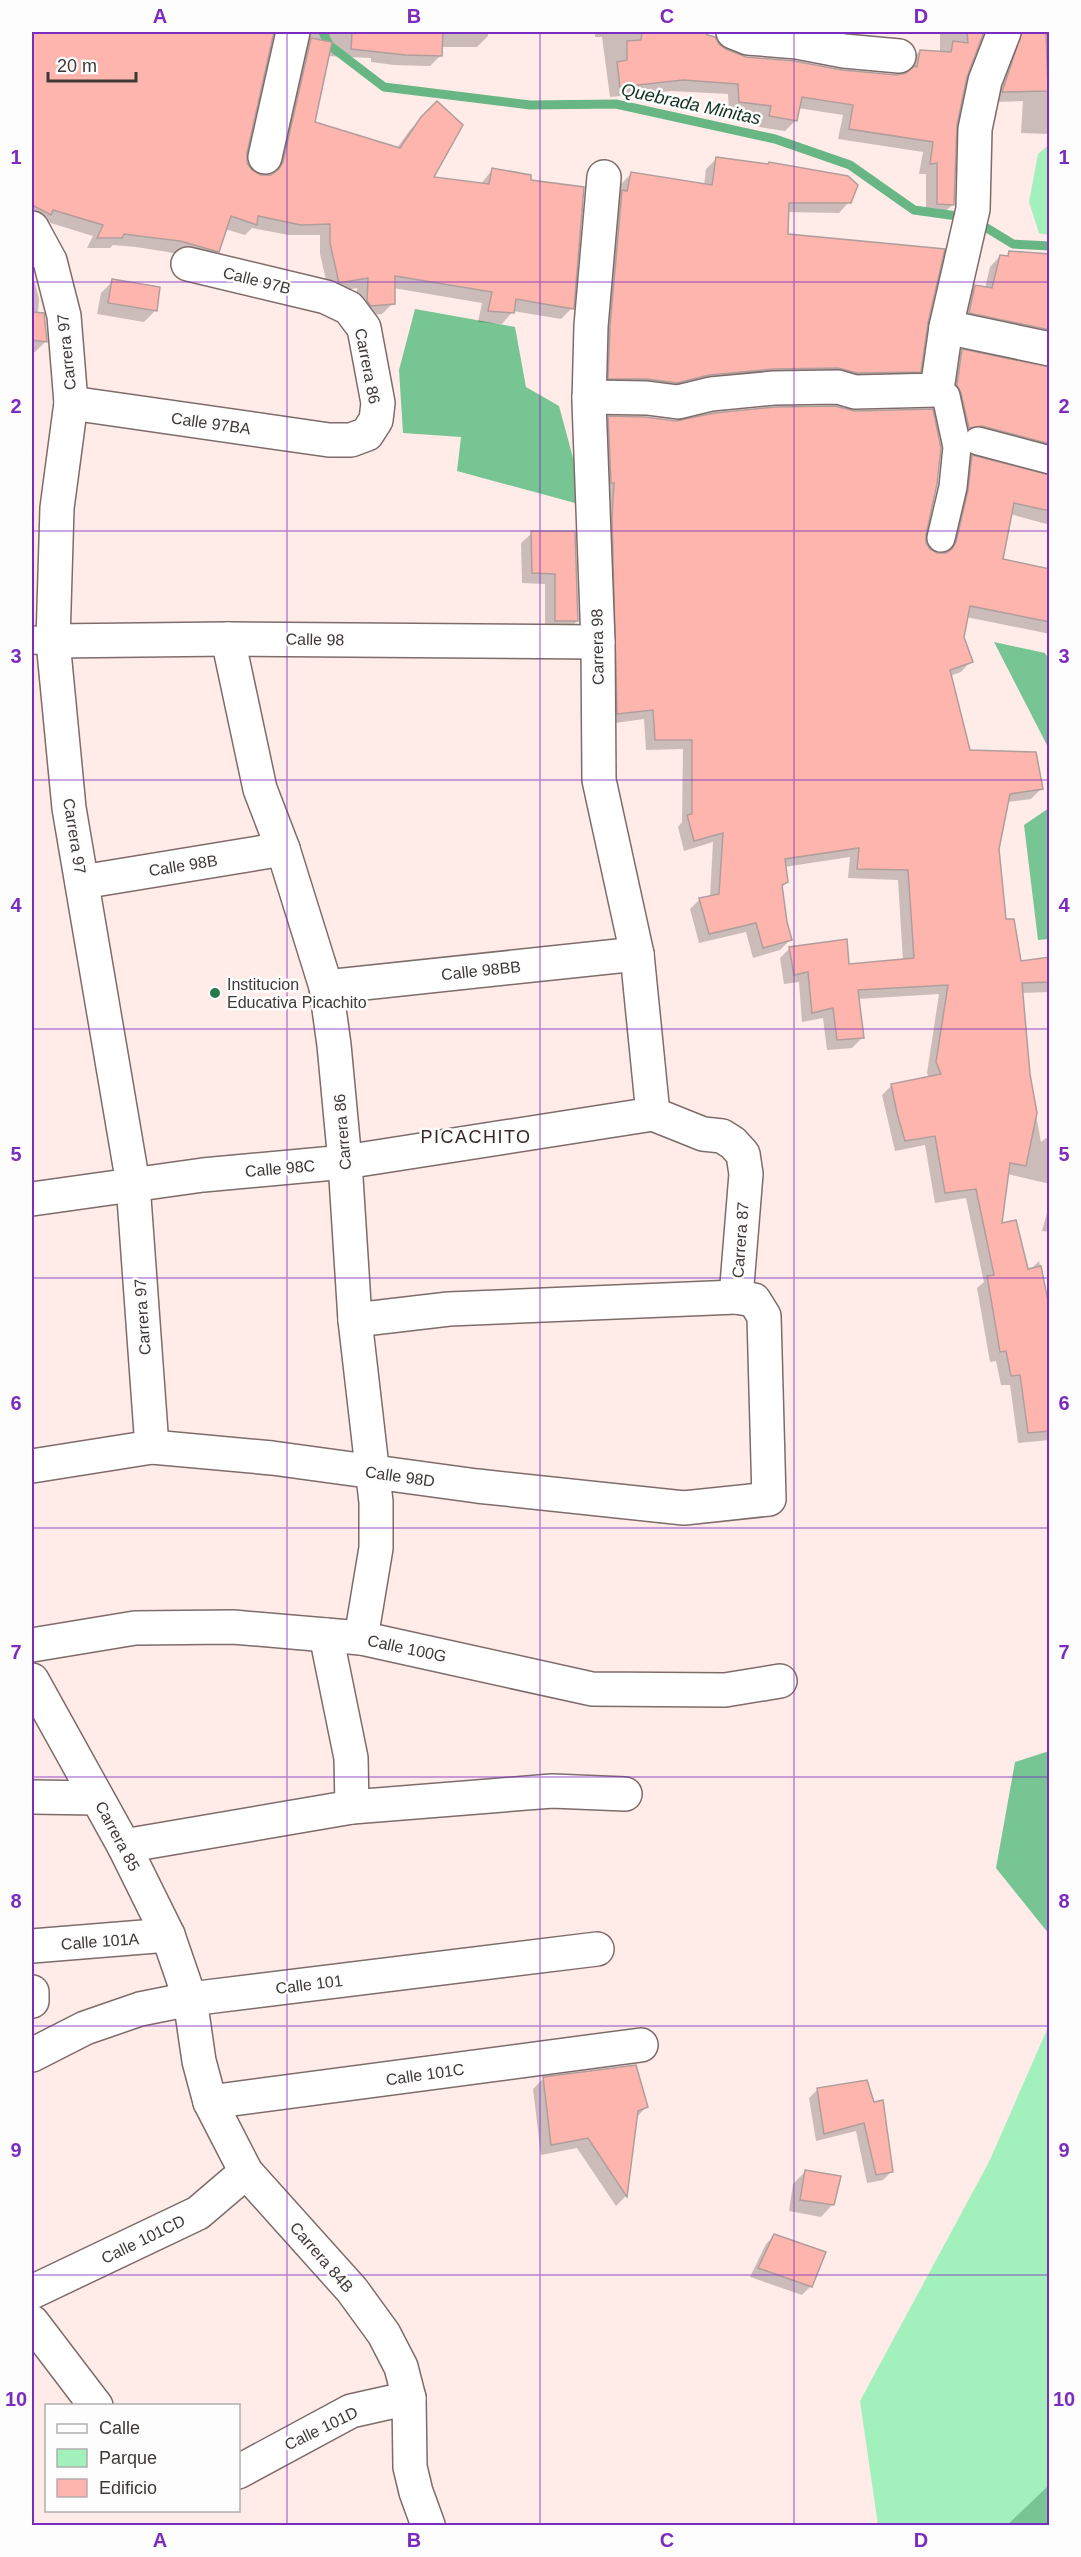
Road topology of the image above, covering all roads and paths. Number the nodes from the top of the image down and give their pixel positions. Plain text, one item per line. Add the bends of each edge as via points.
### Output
1 (293, 32) edge
2 (733, 32) edge
3 (1004, 32) edge
4 (899, 56) dead end
5 (265, 157) dead end
6 (604, 177) dead end
7 (32, 228) edge
8 (188, 264) dead end
9 (326, 297) joint
10 (946, 327) junction
11 (1050, 349) edge
12 (938, 390) junction
13 (589, 397) junction
14 (71, 403) junction
15 (351, 440) joint
16 (978, 441) dead end
17 (1050, 460) edge
18 (941, 538) dead end
19 (228, 639) junction
20 (42, 641) edge
21 (598, 642) junction
22 (283, 849) junction
23 (82, 882) junction
24 (637, 954) junction
25 (326, 987) junction
26 (653, 1114) junction
27 (345, 1162) junction
28 (133, 1184) junction
29 (32, 1199) edge
30 (736, 1297) junction
31 (356, 1320) junction
32 (152, 1447) junction
33 (32, 1466) edge
34 (373, 1472) junction
35 (769, 1498) joint
36 (326, 1635) junction
37 (361, 1638) junction
38 (32, 1645) edge
39 (32, 1680) edge
40 (780, 1681) dead end
41 (625, 1794) dead end
42 (32, 1797) edge
43 (97, 1798) junction
44 (352, 1807) junction
45 (124, 1846) junction
46 (168, 1935) junction
47 (32, 1946) edge
48 (597, 1949) dead end
49 (32, 1992) edge
50 (190, 1999) junction
51 (32, 2001) edge
52 (641, 2045) dead end
53 (32, 2055) edge
54 (210, 2102) junction
55 (246, 2172) junction
56 (32, 2292) edge
57 (32, 2322) edge
58 (409, 2398) junction
59 (94, 2404) edge
60 (240, 2471) edge
61 (428, 2525) edge

1 - 5 street
2 - 4 street via 748,38
3 - 10 street via 985,81 975,129 973,209
6 - 13 street, Carrera 98
7 - 14 street, Carrera 97 via 50,261 64,316
8 - 9 street, Calle 97B
9 - 15 street, Carrera 86 via 349,308 364,328 378,403 376,420 367,434
10 - 11 street
10 - 12 street
12 - 13 street via 855,392 838,387 774,388 711,394 678,402
12 - 18 street via 946,396 957,447
13 - 21 street, Carrera 98
14 - 15 street, Calle 97BA
14 - 20 street, Carrera 97
16 - 17 street
19 - 20 street, Calle 98
19 - 21 street, Calle 98
19 - 22 street, Carrera 86 via 260,789
20 - 23 street, Carrera 97
21 - 24 street, Carrera 98 via 599,780
22 - 23 street, Calle 98B
22 - 25 street, Carrera 86
23 - 28 street, Carrera 97
24 - 25 street, Calle 98BB
24 - 26 street, Carrera 98
25 - 27 street, Carrera 86
26 - 27 street, Calle 98C
26 - 30 street, Carrera 87 via 703,1134 722,1136 743,1154 746,1174
27 - 28 street, Calle 98C
27 - 31 street, Carrera 86
28 - 29 street, Calle 98C
28 - 32 street, Carrera 97
30 - 31 street via 449,1309
30 - 35 street, Carrera 87 via 754,1300 764,1316
31 - 34 street, Carrera 86
32 - 33 street, Calle 98D
32 - 34 street, Calle 98D
34 - 35 street, Calle 98D via 684,1508
34 - 37 street, Carrera 86 via 376,1548
36 - 37 street, Calle 100G
36 - 38 street, Calle 100G via 233,1627 135,1628
36 - 44 street via 351,1758
37 - 40 street, Calle 100G via 592,1689 725,1690
39 - 43 street, Carrera 85
41 - 44 street via 552,1791
42 - 43 street
43 - 45 street, Carrera 85
44 - 45 street
45 - 46 street, Carrera 85
46 - 47 street, Calle 101A
46 - 50 street, Carrera 85
48 - 50 street, Calle 101
49 - 51 street
50 - 53 street, Calle 101 via 140,2009 85,2028
50 - 54 street, Carrera 84B
52 - 54 street, Calle 101C
54 - 55 street, Carrera 84B
55 - 56 street, Calle 101CD via 198,2212
55 - 58 street, Carrera 84B via 352,2290 384,2334 401,2367
57 - 59 street
58 - 60 street, Calle 101D via 351,2411
58 - 61 street, Carrera 84B via 410,2467

